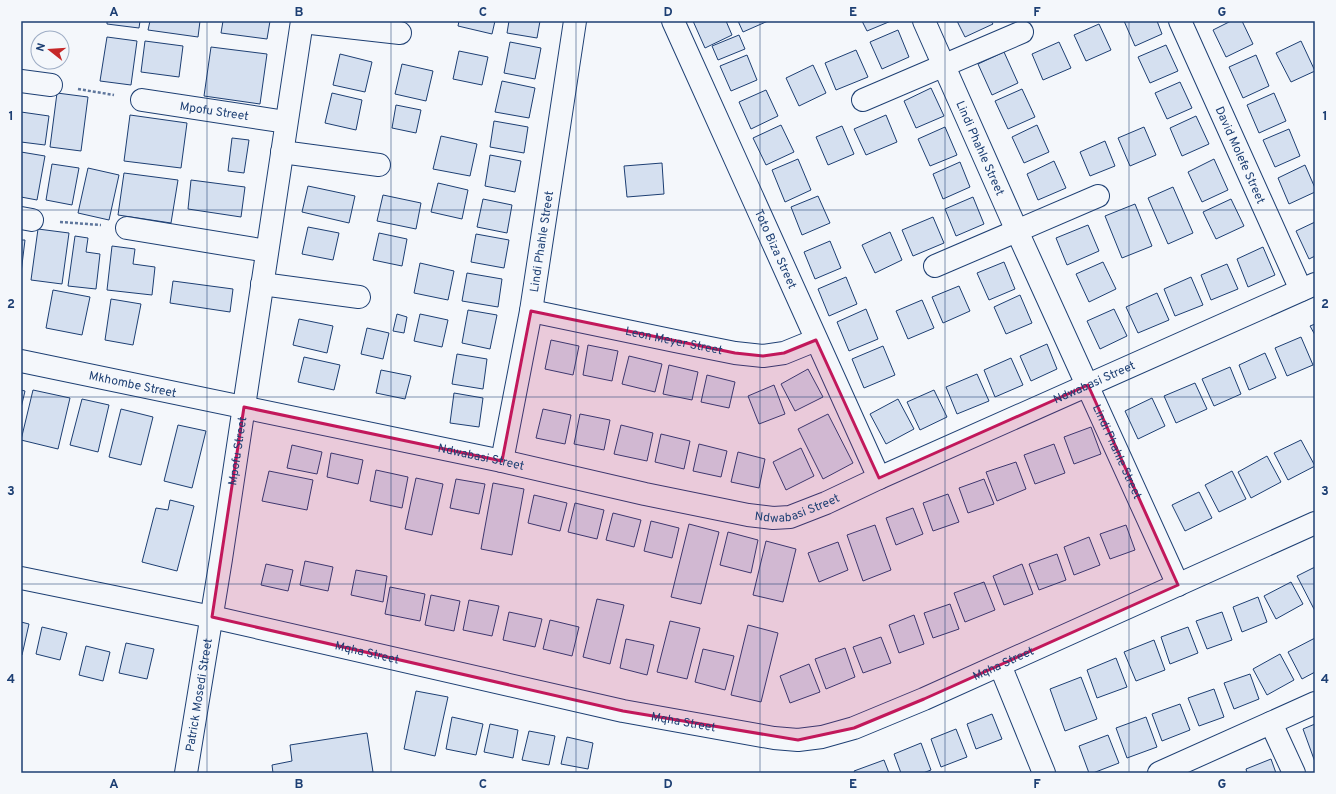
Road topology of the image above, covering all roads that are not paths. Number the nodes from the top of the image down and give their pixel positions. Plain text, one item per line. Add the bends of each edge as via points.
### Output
1 (575, 21) edge
2 (673, 21) edge
3 (924, 21) edge
4 (1180, 21) edge
5 (302, 22) edge
6 (1022, 32) dead end
7 (400, 33) dead end
8 (944, 66) junction
9 (21, 81) edge
10 (51, 85) road end
11 (142, 100) road end
12 (863, 100) dead end
13 (286, 122) junction
14 (282, 152) junction
15 (379, 165) dead end
16 (1098, 196) dead end
17 (127, 228) road end
18 (1017, 231) junction
19 (267, 251) junction
20 (935, 266) dead end
21 (262, 284) junction
22 (1308, 287) edge
23 (359, 297) dead end
24 (531, 310) junction
25 (816, 340) junction
26 (21, 362) edge
27 (1088, 385) junction
28 (244, 407) junction
29 (502, 461) junction
30 (878, 478) junction
31 (1315, 523) edge
32 (21, 578) edge
33 (1178, 585) junction
34 (212, 617) junction
35 (1000, 665) junction
36 (1315, 703) edge
37 (1271, 723) junction
38 (186, 773) edge
39 (1044, 773) edge
40 (1159, 773) edge
41 (1294, 773) edge

1 - 24 street, Lindi Phahle Street
2 - 25 street, Toto Biza Street
3 - 8 street, Lindi Phahle Street
4 - 22 street, David Molefe Street
5 - 7 street, Mpofu Street
5 - 13 street, Mpofu Street
6 - 8 street
8 - 12 street
8 - 18 street, Lindi Phahle Street
9 - 10 street
11 - 13 street, Mpofu Street
13 - 14 street, Mpofu Street
14 - 15 street
14 - 19 street, Mpofu Street
16 - 18 street
17 - 19 street
18 - 20 street
18 - 27 street, Lindi Phahle Street
19 - 21 street, Mpofu Street
21 - 23 street
21 - 28 street, Mpofu Street
22 - 27 street, Ndwabasi Street
24 - 25 street, Leon Meyer Street via 735,353 764,356 784,353
24 - 29 street, Lindi Phahle Street
25 - 30 street, Toto Biza Street
26 - 28 street, Mkhombe Street
27 - 30 street, Ndwabasi Street
27 - 33 street, Lindi Phahle Street
28 - 29 street, Ndwabasi Street
28 - 34 street, Mpofu Street
29 - 30 street, Ndwabasi Street via 645,494 773,518 790,517 826,504
31 - 33 street, Mqha Street
32 - 34 street, Mqha Street
33 - 35 street, Mqha Street
34 - 35 street, Mqha Street via 624,711 746,734 798,740 822,737 854,728
34 - 38 street, Patrick Mosedi Street
35 - 39 street
36 - 37 street
37 - 40 street
37 - 41 street

